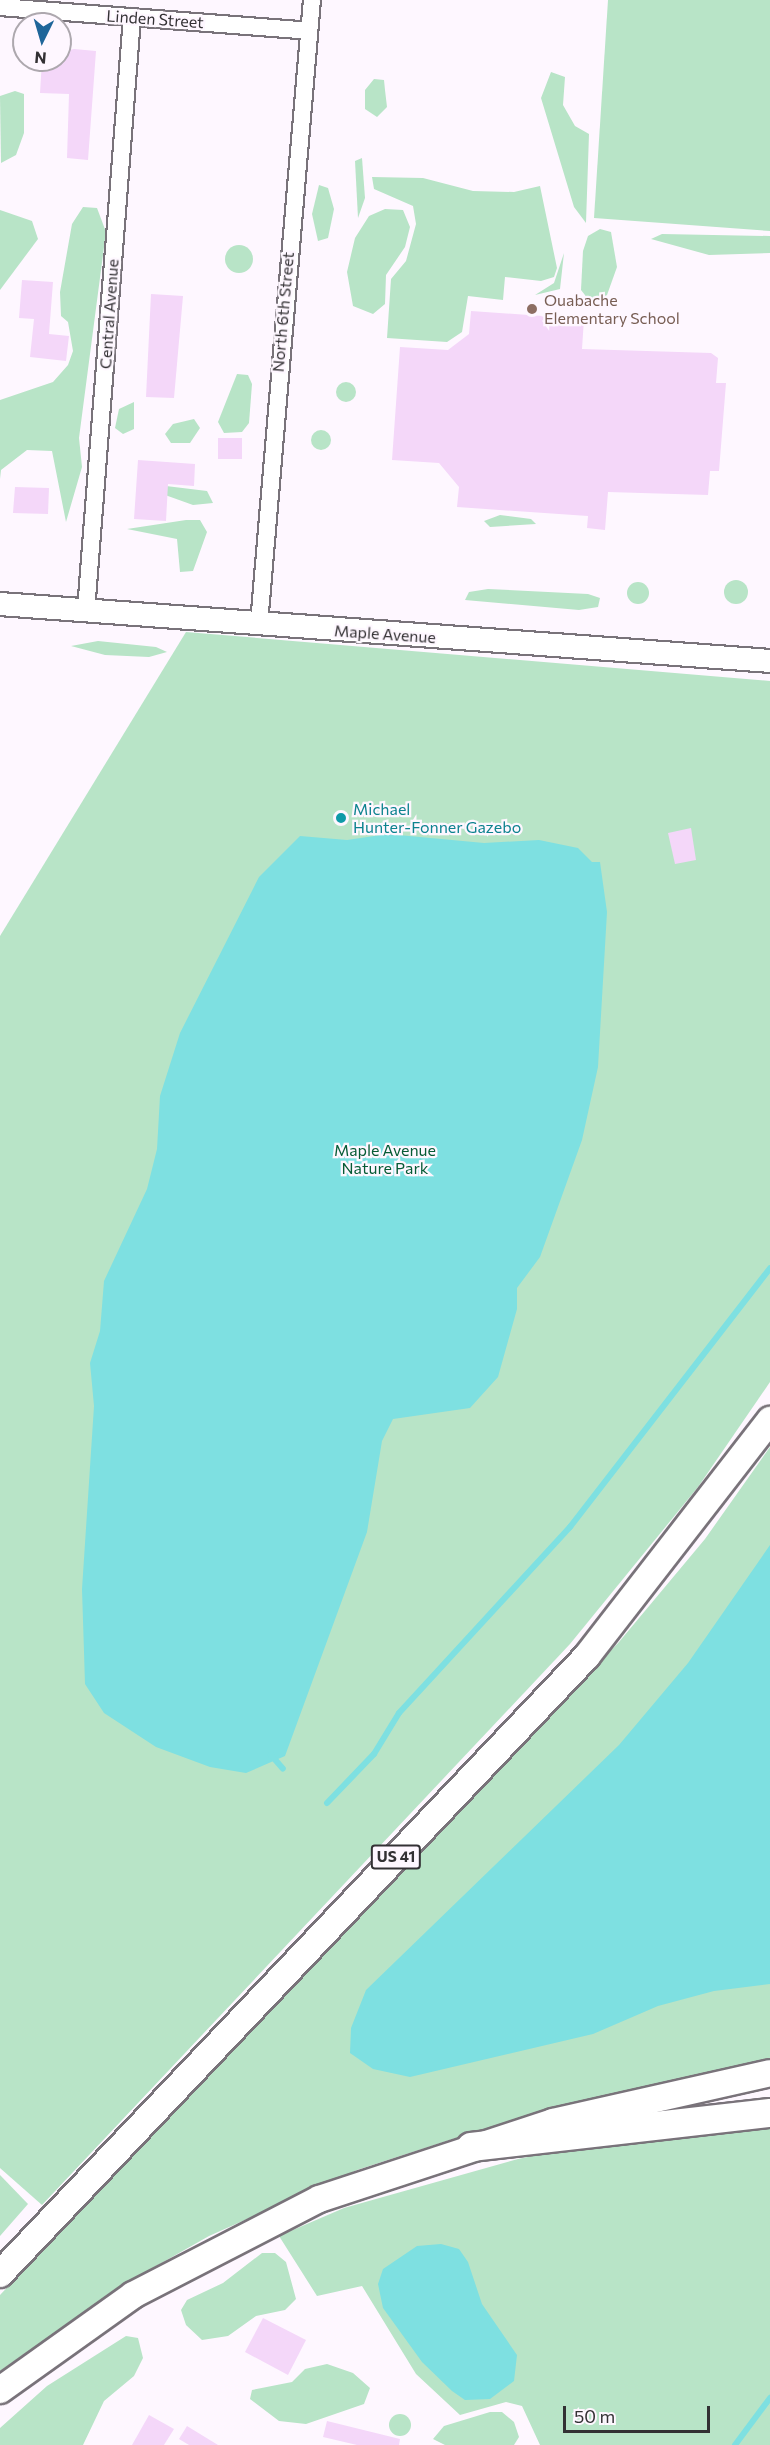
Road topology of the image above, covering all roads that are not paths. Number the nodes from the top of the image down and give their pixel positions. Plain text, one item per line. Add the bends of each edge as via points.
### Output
1 (312, 0) edge
2 (0, 7) edge
3 (132, 17) junction
4 (309, 31) junction
5 (0, 604) edge
6 (86, 611) junction
7 (259, 624) junction
8 (770, 661) edge
9 (770, 1420) edge
10 (770, 2073) edge
11 (770, 2114) edge
12 (471, 2147) junction
13 (0, 2274) edge
14 (0, 2390) edge

1 - 4 street, North 6th Street
2 - 3 street, Linden Street
3 - 4 street, Linden Street
3 - 6 street, Central Avenue
4 - 7 street, North 6th Street
5 - 6 main road, Maple Avenue
6 - 7 main road, Maple Avenue
7 - 8 main road, Maple Avenue
9 - 13 main road, US 41 via 587,1656
10 - 12 main road via 553,2122
11 - 12 highway
12 - 14 main road via 319,2199 212,2250 105,2313

